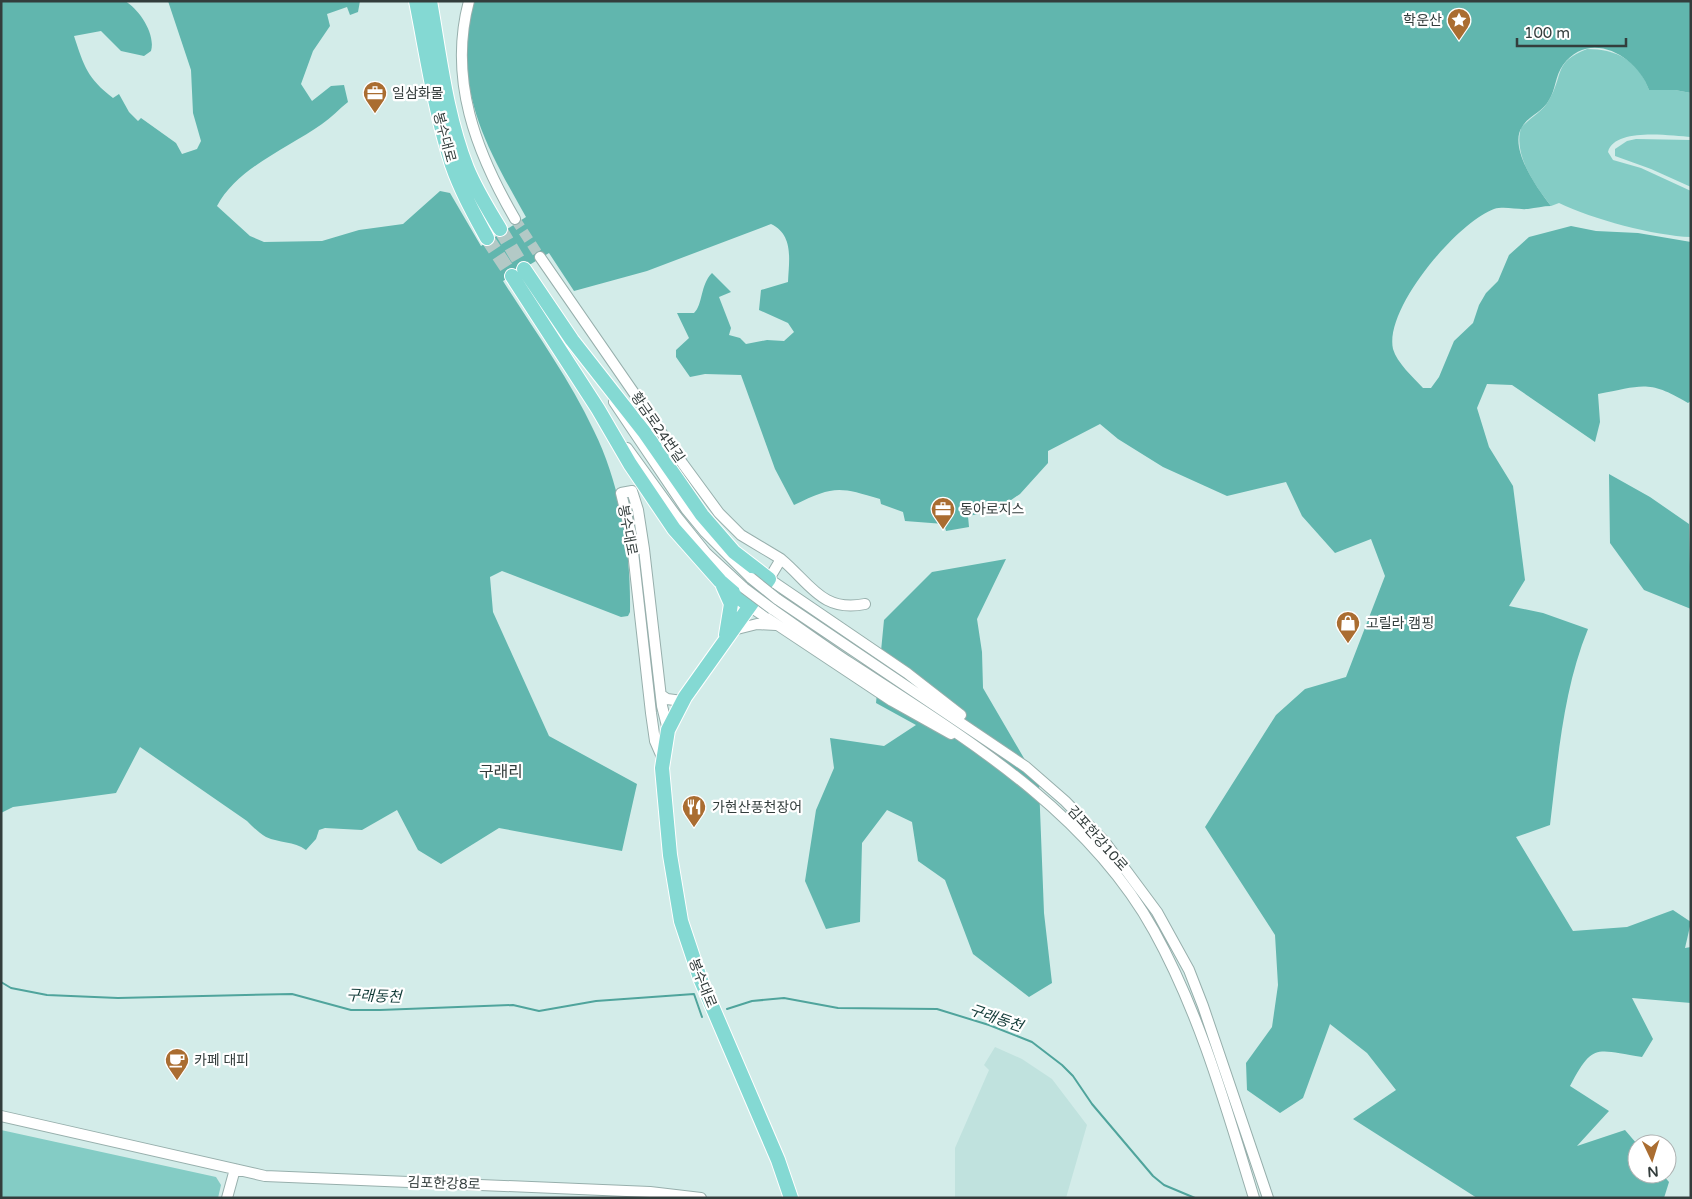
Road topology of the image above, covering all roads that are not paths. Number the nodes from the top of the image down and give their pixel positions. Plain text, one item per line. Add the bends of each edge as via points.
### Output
1 (416, 1) edge
2 (430, 1) edge
3 (469, 1) edge
4 (515, 219) tunnel mouth
5 (500, 229) tunnel mouth
6 (487, 238) tunnel mouth
7 (540, 257) tunnel mouth
8 (598, 376) junction
9 (598, 408) junction
10 (781, 559) junction
11 (769, 579) junction
12 (720, 582) junction
13 (865, 604) dead end
14 (750, 606) junction
15 (779, 626) junction
16 (733, 630) junction
17 (724, 642) junction
18 (661, 695) junction
19 (682, 702) junction
20 (650, 713) junction
21 (668, 730) junction
22 (984, 736) junction
23 (976, 745) junction
24 (662, 757) junction
25 (1, 1116) edge
26 (235, 1169) junction
27 (227, 1198) edge
28 (701, 1198) edge
29 (791, 1198) edge
30 (1254, 1198) edge
31 (1268, 1198) edge

1 - 6 main road, 봉수대로 via 436,106 452,165
2 - 5 main road, 봉수대로 via 458,143 480,196
3 - 4 street via 462,52 466,105 486,166
7 - 10 street, 황금로24번길 via 719,513 741,536
8 - 9 main road via 518,273
8 - 11 main road via 645,433 702,515 734,552
8 - 22 street, 김포한강10로, bridge via 686,509 751,578
9 - 12 main road via 630,464 674,529
9 - 23 street, 김포한강10로, bridge via 694,539 744,588
10 - 11 street
10 - 13 street, 황금로24번길 via 814,592 828,600 844,606
11 - 14 main road, 봉수대로
11 - 22 street via 947,702
12 - 14 main road
12 - 17 main road via 731,604
14 - 15 street
14 - 16 main road, 봉수대로
15 - 16 street via 757,624
15 - 23 street via 892,701 937,728
16 - 17 main road, 봉수대로
17 - 19 main road, 봉수대로
18 - 19 street
18 - 20 street, 봉수대로 via 641,528 632,491 626,490 621,493 631,534
18 - 21 street, 봉수대로
19 - 21 main road, 봉수대로
20 - 21 street
20 - 24 street, 봉수대로 via 655,741
21 - 24 main road, 봉수대로
22 - 31 street, 김포한강10로 via 1026,767 1088,824 1157,912 1203,1006
23 - 30 street, 김포한강10로 via 1026,784 1078,832 1117,877 1153,929 1178,978 1201,1036
24 - 29 main road, 봉수대로 via 670,855 681,921 700,978
25 - 26 street, 김포한강8로
26 - 27 street
26 - 28 street, 김포한강8로 via 273,1176 650,1192

